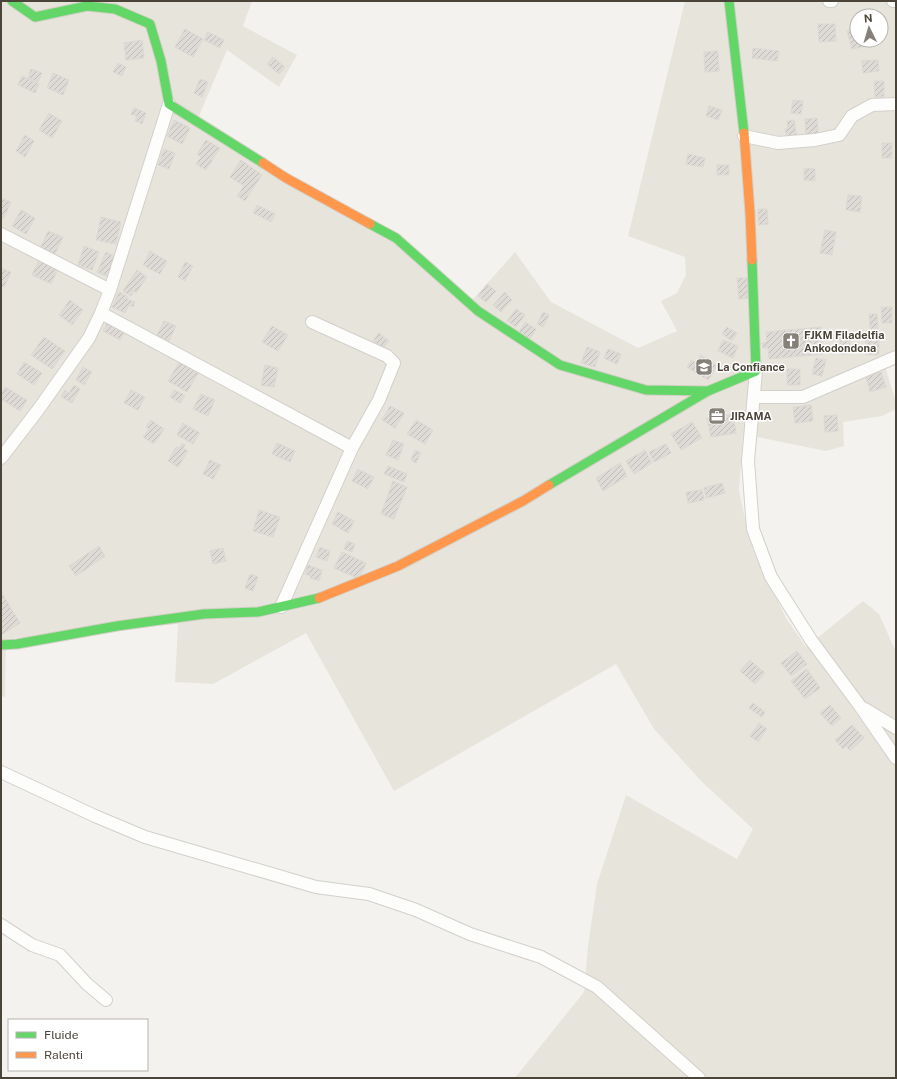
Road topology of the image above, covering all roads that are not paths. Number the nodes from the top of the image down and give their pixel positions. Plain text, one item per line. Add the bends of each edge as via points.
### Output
1 (12, 1) edge
2 (729, 1) edge
3 (893, 1) edge
4 (896, 1) edge
5 (169, 104) junction
6 (896, 104) edge
7 (744, 136) junction
8 (1, 234) edge
9 (110, 290) junction
10 (102, 313) junction
11 (312, 322) dead end
12 (896, 357) edge
13 (756, 371) junction
14 (708, 391) junction
15 (755, 397) junction
16 (352, 448) junction
17 (1, 458) edge
18 (281, 607) junction
19 (1, 645) edge
20 (860, 706) junction
21 (896, 728) edge
22 (896, 758) edge
23 (1, 772) edge
24 (1, 925) edge
25 (106, 1000) dead end
26 (699, 1078) edge

1 - 5 street via 35,17 88,6 115,9 150,24 161,61
2 - 7 street
3 - 4 street
5 - 9 street
5 - 14 street via 286,178 396,238 478,311 560,365 646,390
6 - 7 street via 872,105 852,116 839,135 827,138 778,142
7 - 13 street via 750,213
8 - 9 street
9 - 10 street
10 - 16 street
10 - 17 street via 90,338
11 - 16 street via 387,356 394,363 379,400
12 - 15 street via 803,396
13 - 14 street
13 - 15 street
14 - 18 street via 523,501 405,562 316,599
15 - 20 street via 748,461 753,528 771,577 810,640
16 - 18 street
18 - 19 street via 258,612 204,614
20 - 21 street
20 - 22 street
23 - 26 street via 145,837 316,887 370,894 416,910 470,934 541,957 597,987
24 - 25 street via 32,945 60,955

